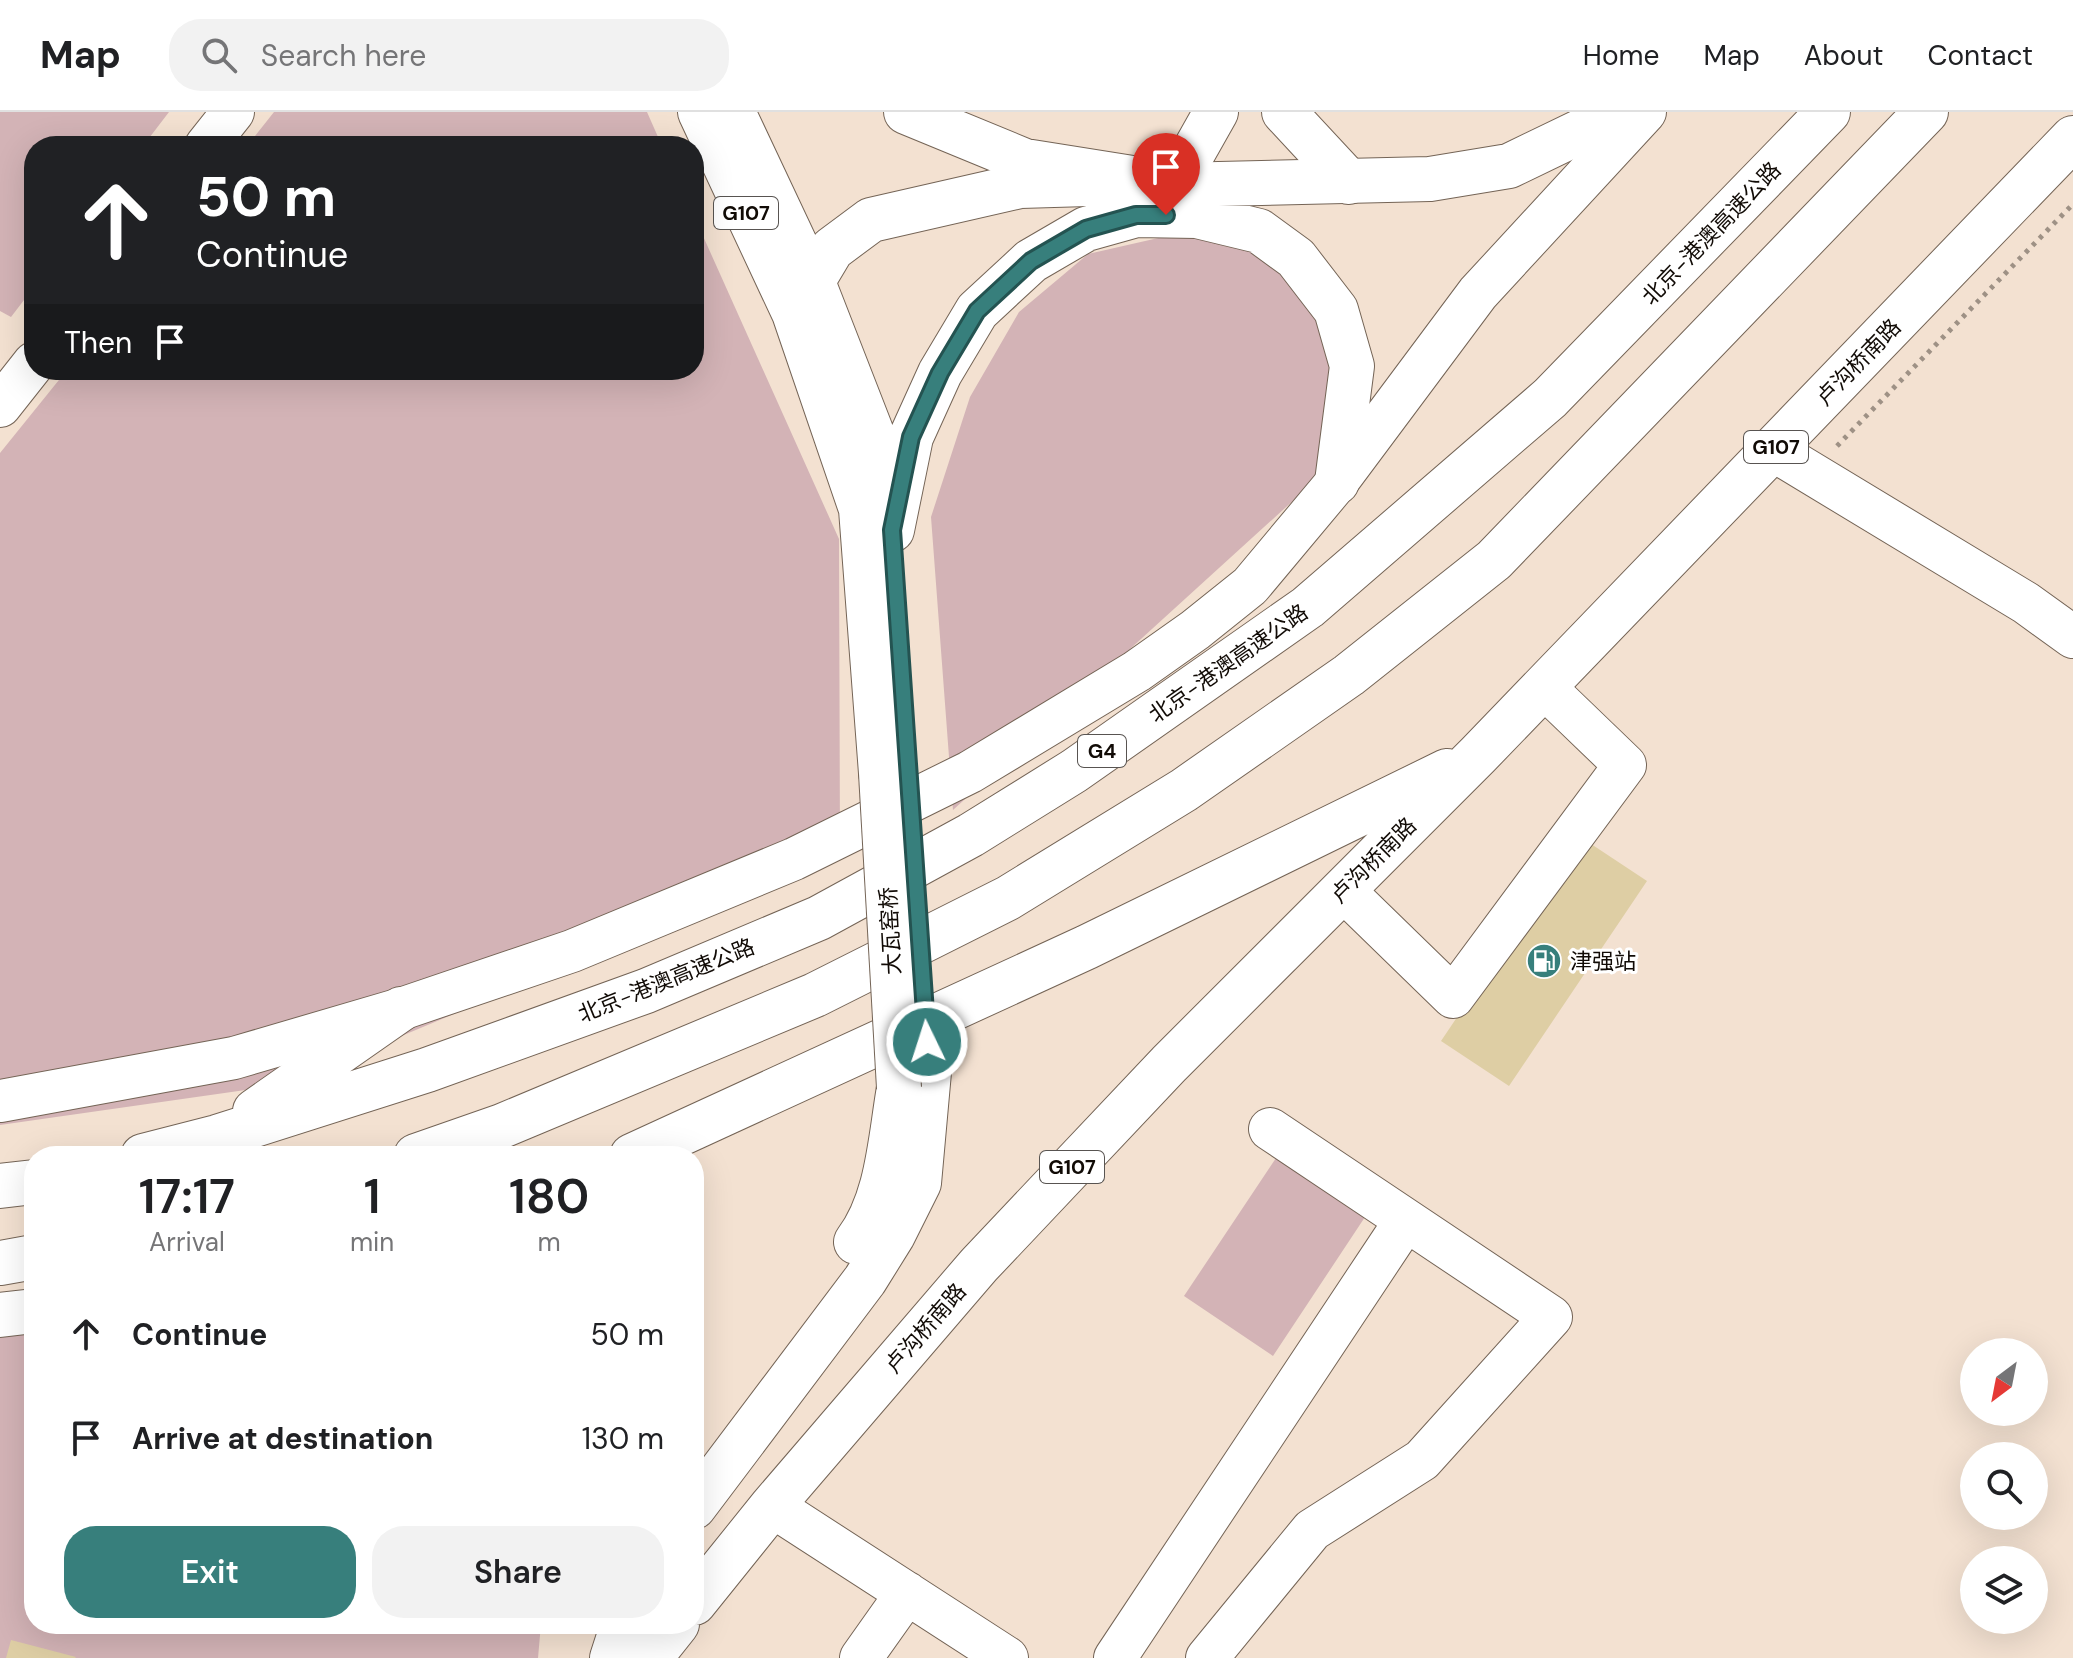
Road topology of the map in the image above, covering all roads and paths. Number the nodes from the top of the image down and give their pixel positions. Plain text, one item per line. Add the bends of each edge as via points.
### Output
1 (233, 112) edge
2 (700, 112) edge
3 (733, 112) edge
4 (906, 112) edge
5 (1216, 112) edge
6 (1284, 112) edge
7 (1614, 112) edge
8 (1645, 112) edge
9 (1828, 112) edge
10 (1926, 112) edge
11 (214, 136) edge
12 (2073, 138) edge
13 (1155, 182) junction
14 (1349, 182) junction
15 (803, 297) junction
16 (24, 376) edge
17 (0, 406) edge
18 (1773, 450) junction
19 (1337, 482) junction
20 (892, 530) junction
21 (2073, 637) edge
22 (1544, 687) junction
23 (1478, 755) junction
24 (894, 770) junction
25 (1343, 890) junction
26 (401, 1009) junction
27 (914, 1080) junction
28 (0, 1101) edge
29 (1270, 1129) dead end
30 (217, 1137) junction
31 (182, 1146) edge
32 (445, 1146) edge
33 (654, 1146) edge
34 (24, 1183) edge
35 (0, 1186) edge
36 (1406, 1220) junction
37 (24, 1259) edge
38 (0, 1263) edge
39 (24, 1312) edge
40 (0, 1315) edge
41 (704, 1442) edge
42 (704, 1494) edge
43 (772, 1506) junction
44 (704, 1591) edge
45 (907, 1593) junction
46 (595, 1634) edge
47 (620, 1634) edge
48 (669, 1634) edge
49 (865, 1655) edge
50 (587, 1658) edge
51 (612, 1658) edge
52 (650, 1658) edge
53 (1007, 1658) edge
54 (1115, 1658) edge
55 (1207, 1658) edge

1 - 11 street
2 - 15 main road, G107
3 - 15 main road, G107
4 - 13 main road via 1025,161
5 - 13 main road via 1194,151
6 - 14 main road
7 - 14 main road via 1509,166 1430,179
8 - 19 street via 1478,293
9 - 30 main road, 北京-港澳高速公路 / G4 via 1550,398 1308,607 1074,771 971,835 819,918 646,991 427,1070
10 - 32 main road via 1494,560 1349,675 1184,790 1008,898 815,995
12 - 18 main road, 卢沟桥南路 / G107
13 - 14 main road
13 - 15 main road via 1020,186 871,220 832,249
15 - 20 main road, G107 via 873,436
15 - 24 main road, G107 via 861,509
16 - 17 street
18 - 21 street
18 - 22 main road, 卢沟桥南路 / G107
19 - 20 main road via 1352,366 1336,310 1296,258 1259,231 1197,216 1136,215 1086,229 1031,261 977,311 940,373 911,437
19 - 26 street via 1250,586 1195,630 970,772 723,889 572,951
20 - 24 main road, G107
22 - 23 main road, 卢沟桥南路 / G107
22 - 25 street via 1625,765 1453,997
23 - 25 main road, 卢沟桥南路 / G107
23 - 33 main road via 1087,947
24 - 27 main road, 大瓦窑桥 / G107
25 - 43 main road, 卢沟桥南路 / G107 via 979,1265
26 - 28 street via 234,1058
26 - 30 main road
27 - 41 main road, G107 via 865,1230
27 - 42 main road, G107 via 919,1183 893,1235
29 - 36 street
30 - 31 main road, 北京-港澳高速公路 / G4
34 - 35 main road
36 - 54 street
36 - 55 street via 1551,1317 1422,1460 1312,1530
37 - 38 main road
39 - 40 main road
43 - 44 main road, 卢沟桥南路 / G107
43 - 45 street
45 - 49 street
45 - 53 street
46 - 50 main road
47 - 51 main road
48 - 52 main road

